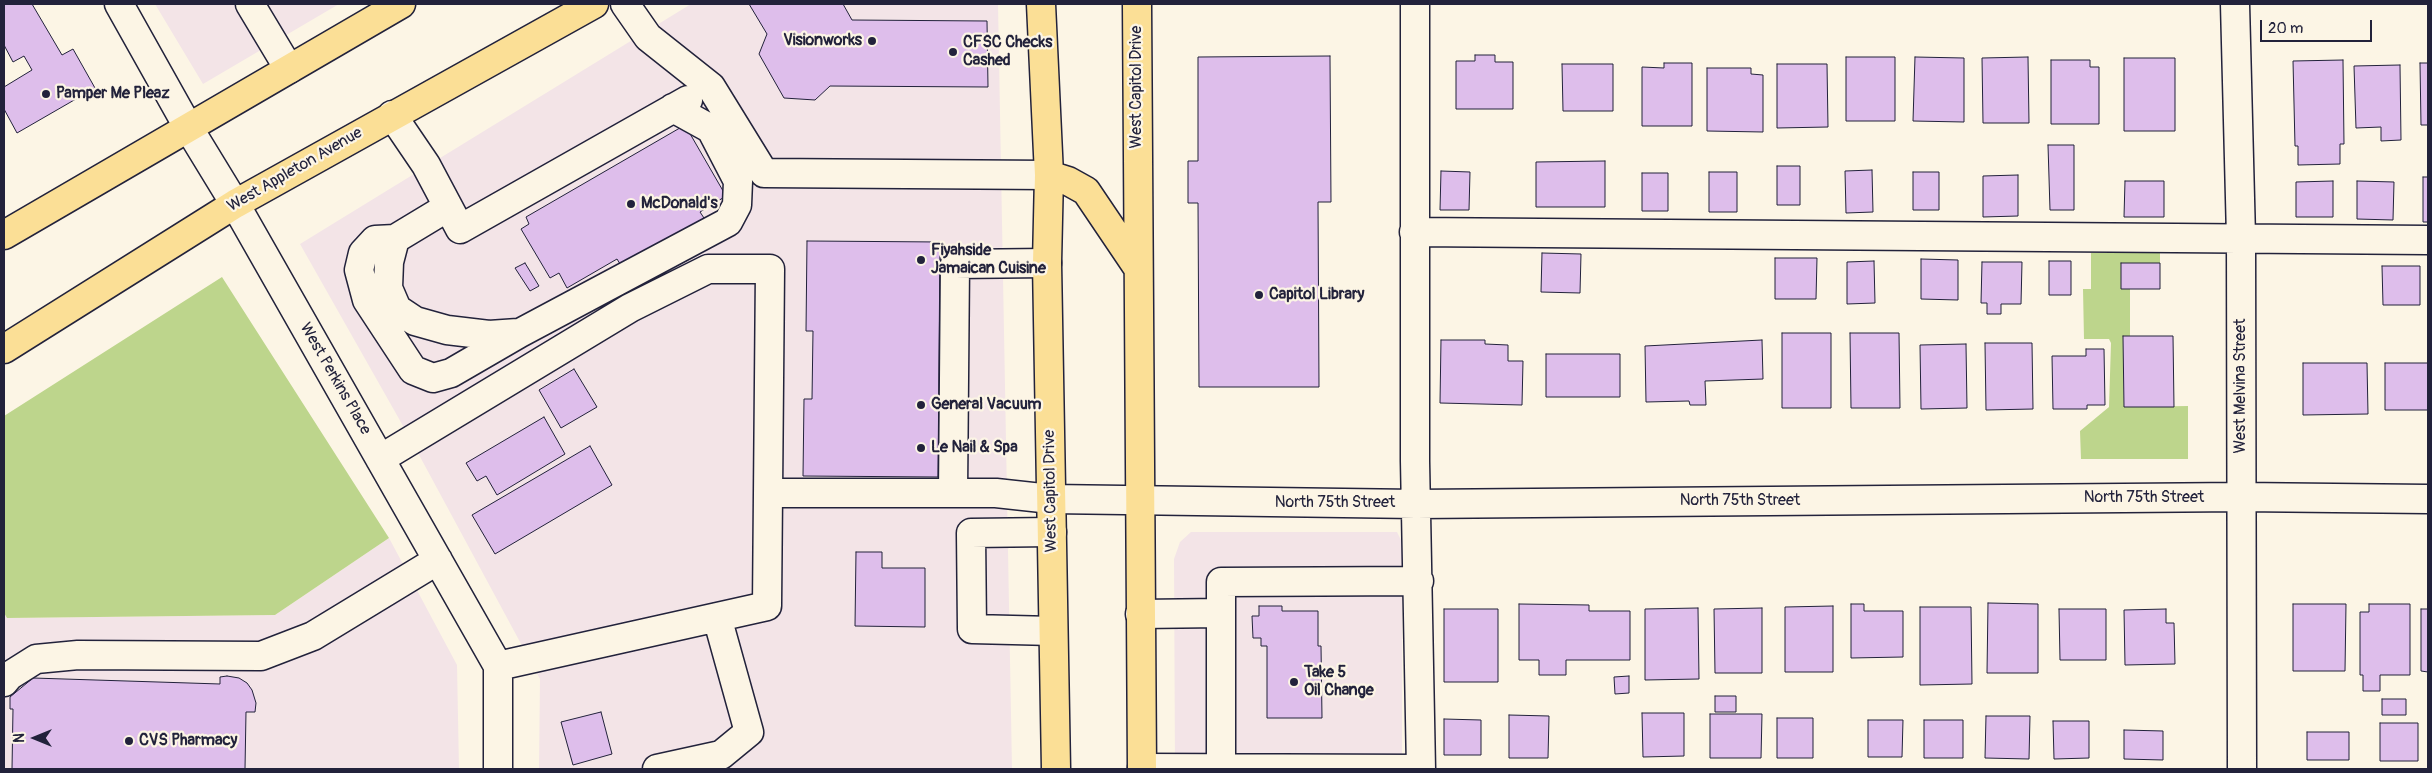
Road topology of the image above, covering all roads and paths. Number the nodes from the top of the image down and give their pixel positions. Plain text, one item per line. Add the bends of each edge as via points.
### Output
1 (119, 4) edge
2 (250, 4) edge
3 (401, 4) edge
4 (594, 4) edge
5 (625, 4) edge
6 (1041, 4) edge
7 (1137, 4) edge
8 (1415, 4) edge
9 (2235, 4) edge
10 (289, 69) junction
11 (711, 87) junction
12 (673, 108) junction
13 (392, 115) junction
14 (188, 127) junction
15 (1049, 175) junction
16 (236, 204) junction
17 (448, 207) junction
18 (1414, 232) junction
19 (4, 235) edge
20 (2241, 238) junction
21 (395, 239) junction
22 (2428, 240) edge
23 (1047, 263) junction
24 (1138, 268) junction
25 (520, 333) junction
26 (4, 350) edge
27 (380, 460) junction
28 (768, 493) junction
29 (952, 493) junction
30 (2241, 497) junction
31 (1051, 499) junction
32 (2428, 499) edge
33 (1140, 501) junction
34 (1416, 504) junction
35 (1052, 532) junction
36 (438, 560) junction
37 (1419, 581) junction
38 (1221, 613) junction
39 (1140, 614) junction
40 (717, 617) junction
41 (1053, 631) junction
42 (498, 666) junction
43 (4, 682) edge
44 (498, 769) edge
45 (656, 769) edge
46 (1056, 769) edge
47 (1142, 769) edge
48 (1221, 769) edge
49 (1421, 769) edge
50 (2242, 769) edge

1 - 14 street, West Perkins Place
2 - 10 street
3 - 10 main road
4 - 13 main road, West Appleton Avenue
5 - 11 street via 648,37
6 - 15 main road, West Capitol Drive
7 - 24 main road, West Capitol Drive
8 - 18 street
9 - 20 street, West Melvina Street
10 - 14 main road
11 - 12 street
11 - 15 street via 764,173
12 - 17 street via 460,229
12 - 25 street via 711,129 738,181 737,205 728,222
13 - 16 main road, West Appleton Avenue
13 - 17 street via 426,166
14 - 16 street, West Perkins Place
14 - 19 main road
15 - 23 main road, West Capitol Drive
15 - 24 main road via 1086,192
16 - 26 main road, West Appleton Avenue
16 - 27 street, West Perkins Place
17 - 21 street
18 - 20 street
18 - 34 street
20 - 22 street
20 - 30 street, West Melvina Street
21 - 25 street via 389,262 388,288 396,309 415,321 447,330 489,335
21 - 25 street via 375,240 363,252 359,270 367,300 413,370 433,378 451,373
23 - 29 street via 955,264
23 - 31 main road, West Capitol Drive
24 - 33 main road, West Capitol Drive
27 - 28 street via 630,308 708,269 770,269
27 - 36 street, West Perkins Place
28 - 29 street, North 75th Street
28 - 40 street via 767,606
29 - 31 street, North 75th Street via 996,493
30 - 32 street, North 75th Street
30 - 34 street, North 75th Street
30 - 50 street, West Melvina Street
31 - 33 street, North 75th Street
31 - 35 main road, West Capitol Drive
33 - 34 street, North 75th Street
33 - 39 main road, West Capitol Drive
34 - 37 street
35 - 41 main road, West Capitol Drive
35 - 41 street via 971,533 972,629
36 - 42 street, West Perkins Place
36 - 43 street via 313,636 261,656 78,654 36,659
37 - 38 street via 1221,582
37 - 49 street
38 - 39 street
38 - 48 street
39 - 47 main road, West Capitol Drive
40 - 42 street
40 - 45 street via 749,732 721,755
41 - 46 main road, West Capitol Drive
42 - 44 street, West Perkins Place
47 - 48 street
48 - 49 street

